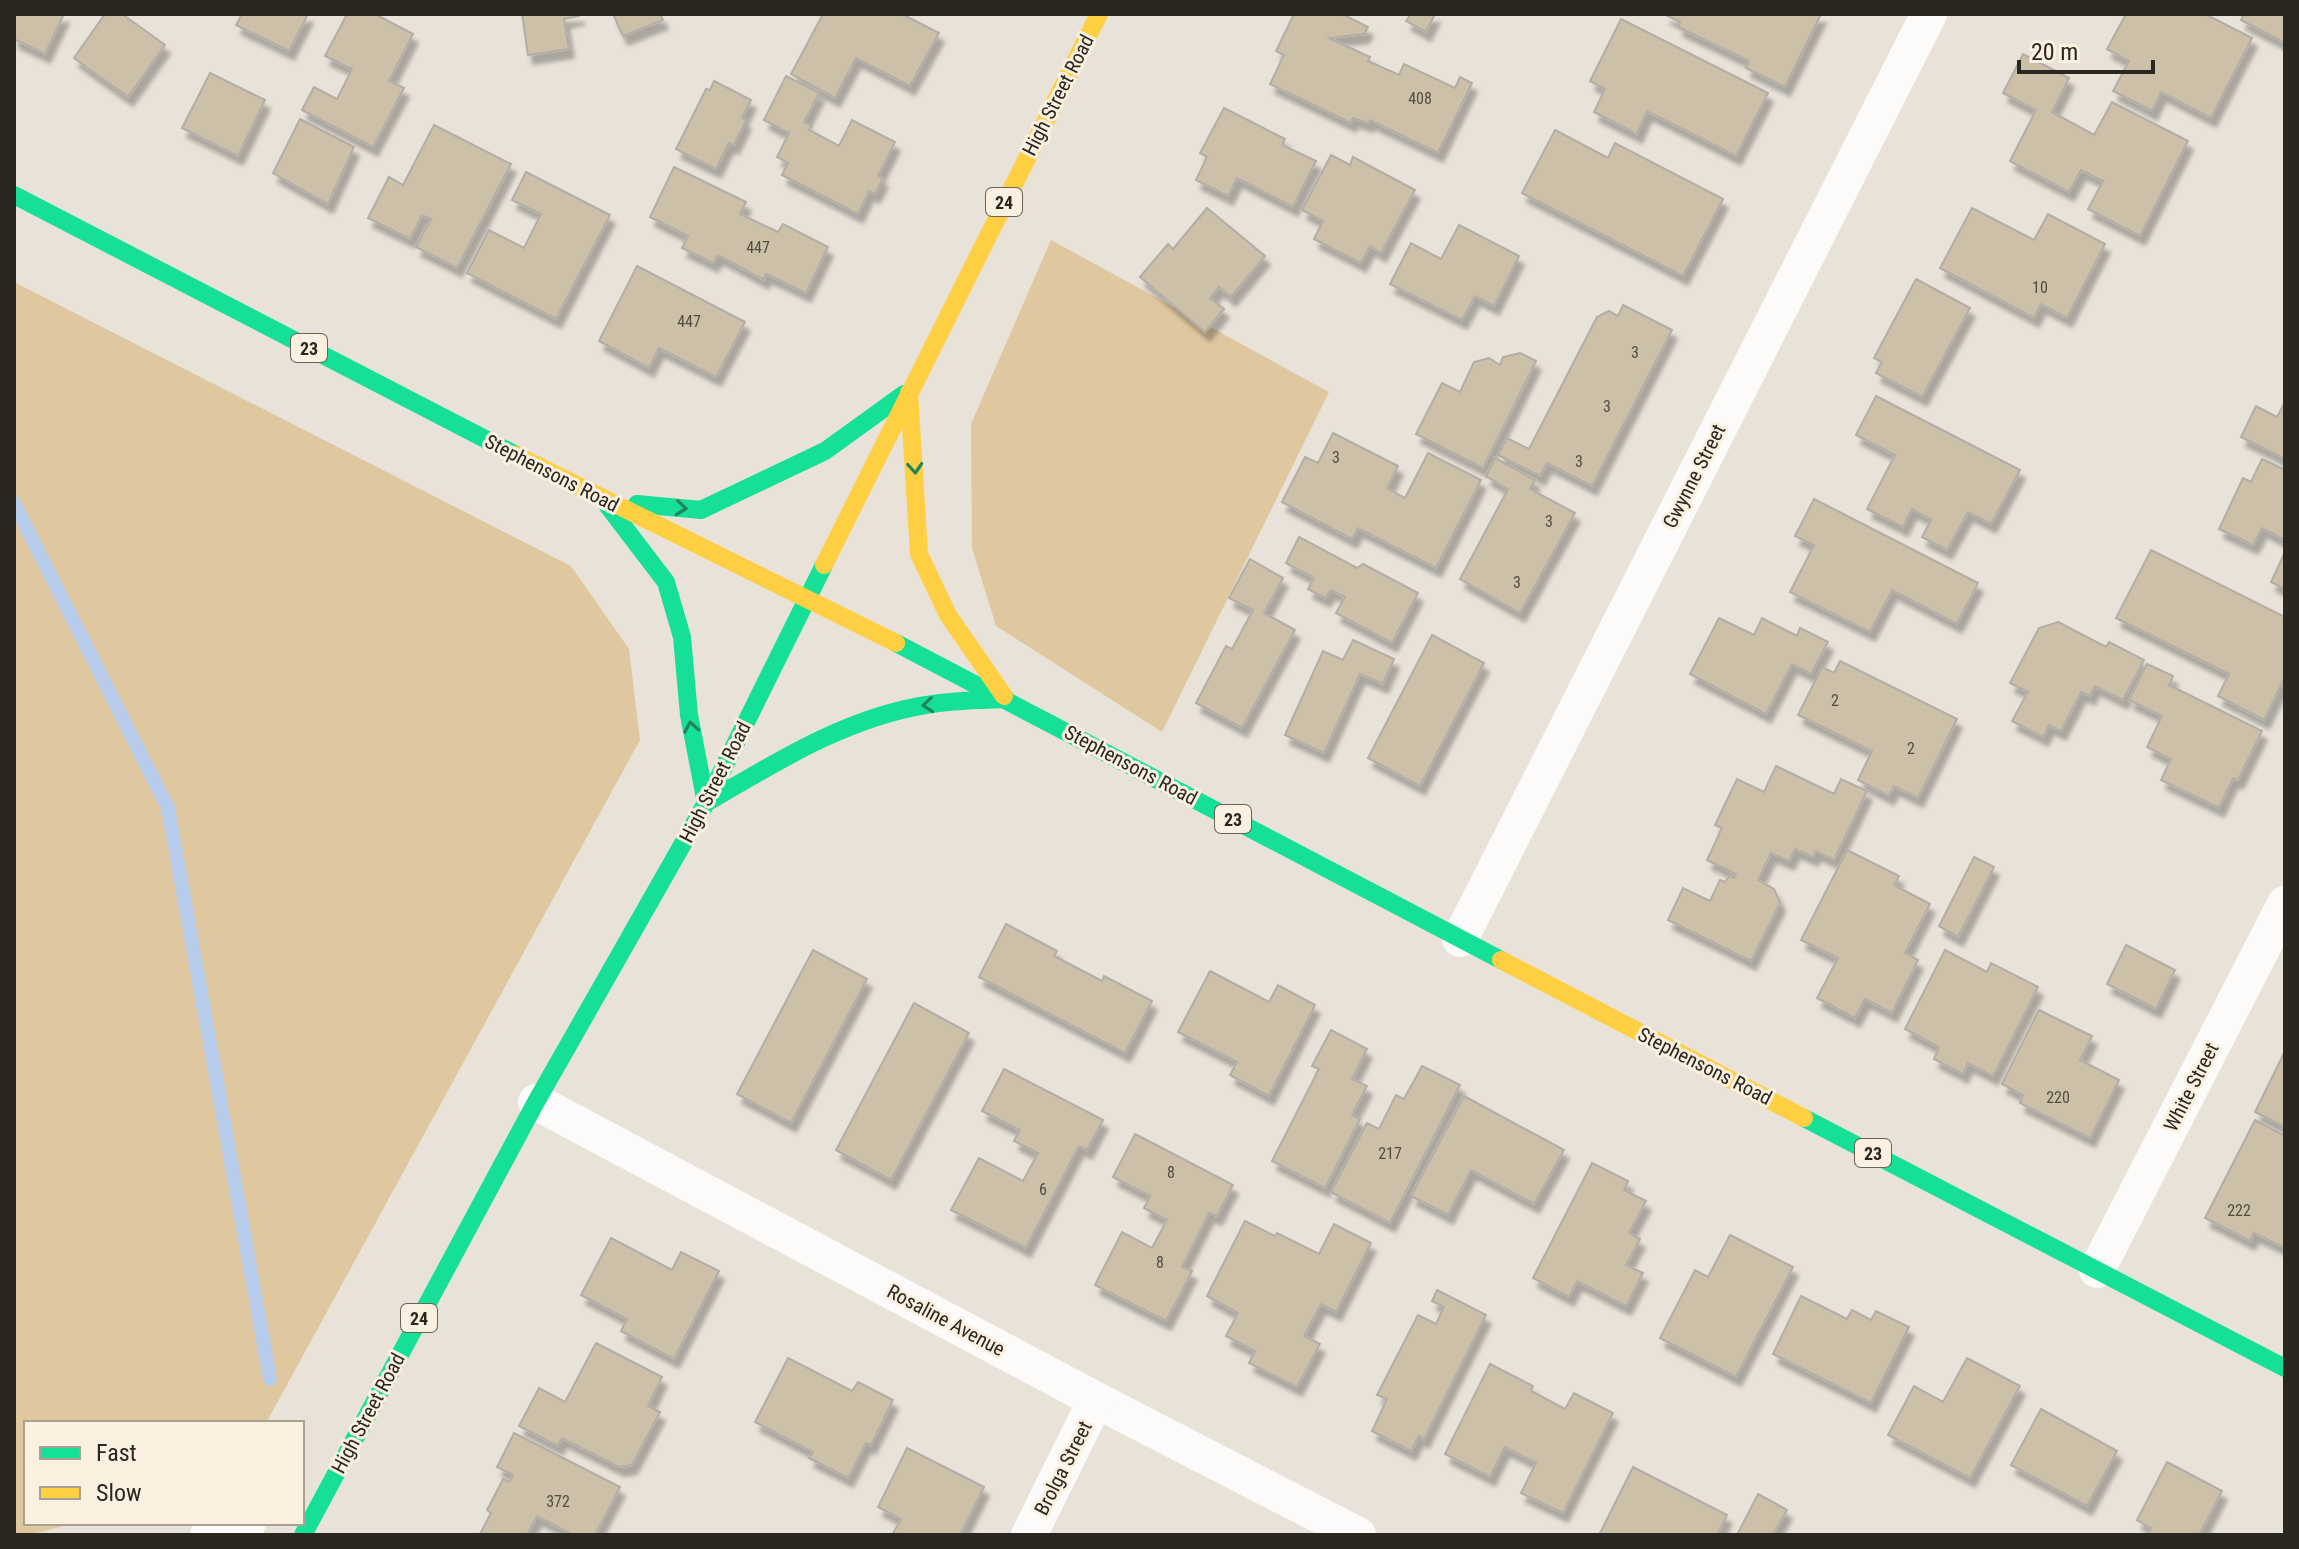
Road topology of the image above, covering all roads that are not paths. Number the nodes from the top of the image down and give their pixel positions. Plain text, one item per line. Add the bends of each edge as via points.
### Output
1 (1099, 14) edge
2 (1929, 14) edge
3 (14, 195) edge
4 (909, 390) junction
5 (604, 500) junction
6 (808, 598) junction
7 (1006, 699) junction
8 (706, 803) junction
9 (2285, 904) edge
10 (1460, 939) junction
11 (536, 1102) junction
12 (2097, 1270) junction
13 (2285, 1368) edge
14 (1096, 1400) junction
15 (311, 1505) edge
16 (241, 1525) edge
17 (208, 1535) edge
18 (303, 1535) edge
19 (1029, 1535) edge
20 (1358, 1535) edge

1 - 4 main road, High Street Road / 24
2 - 10 street, Gwynne Street
3 - 5 main road, Stephensons Road / 23
5 -> 4 main road via 701,510 825,451
4 - 6 main road, High Street Road / 24
4 -> 7 main road via 919,554 948,615
5 - 6 main road, Stephensons Road / 23
8 -> 5 main road via 689,715 682,637 666,582
6 - 7 main road, Stephensons Road / 23
6 - 8 main road, High Street Road / 24
7 -> 8 main road via 915,706 858,723 794,751
7 - 10 main road, Stephensons Road / 23
8 - 11 main road, High Street Road / 24
9 - 12 street, White Street
10 - 12 main road, Stephensons Road / 23
11 - 14 street, Rosaline Avenue
11 - 15 main road, High Street Road / 24
12 - 13 main road, Stephensons Road / 23
14 - 19 street, Brolga Street
14 - 20 street, Rosaline Avenue
15 - 18 main road, High Street Road / 24
16 - 17 street

